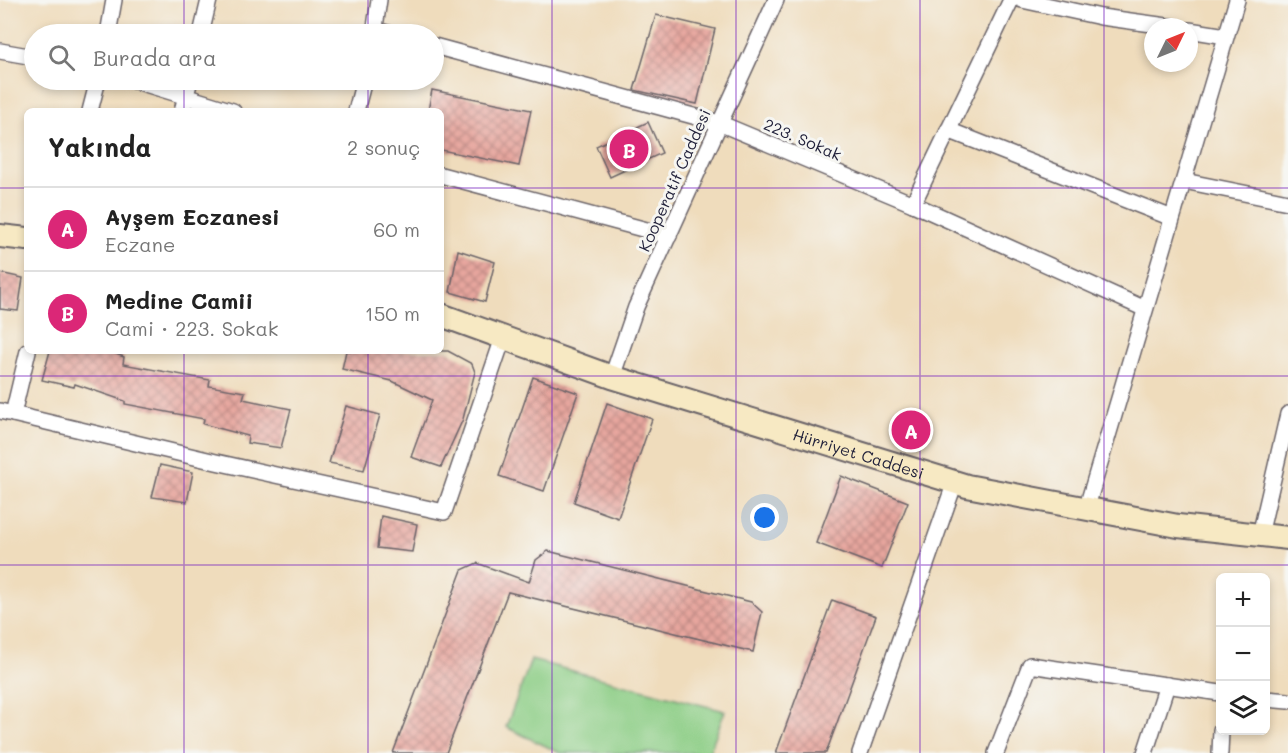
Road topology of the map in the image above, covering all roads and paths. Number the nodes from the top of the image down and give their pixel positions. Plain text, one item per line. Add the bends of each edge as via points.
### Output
1 (114, 0) edge
2 (209, 0) edge
3 (379, 0) edge
4 (776, 0) edge
5 (1011, 0) edge
6 (1022, 0) edge
7 (1237, 0) edge
8 (1080, 6) edge
9 (1144, 20) edge
10 (110, 24) edge
11 (203, 24) edge
12 (376, 24) edge
13 (1198, 31) edge
14 (1226, 36) junction
15 (444, 49) edge
16 (0, 51) edge
17 (24, 55) edge
18 (95, 90) edge
19 (154, 90) edge
20 (361, 90) edge
21 (184, 104) edge
22 (91, 108) edge
23 (212, 108) edge
24 (357, 108) edge
25 (719, 123) junction
26 (948, 130) junction
27 (444, 176) edge
28 (1184, 181) junction
29 (1288, 202) edge
30 (913, 204) junction
31 (1172, 218) junction
32 (0, 236) edge
33 (669, 236) junction
34 (24, 239) edge
35 (1143, 308) junction
36 (444, 316) edge
37 (503, 338) junction
38 (27, 354) edge
39 (612, 377) junction
40 (7, 412) edge
41 (1288, 414) edge
42 (955, 482) junction
43 (1086, 510) junction
44 (1260, 535) junction
45 (1288, 538) edge
46 (1167, 685) junction
47 (1216, 692) edge
48 (1270, 699) edge
49 (1288, 701) edge
50 (1221, 735) edge
51 (861, 753) edge
52 (996, 753) edge
53 (1145, 753) edge
54 (1220, 753) edge

1 - 10 street
2 - 11 street
3 - 12 street
4 - 25 street, Kooperatif Caddesi
5 - 26 street
6 - 8 street
7 - 14 street
8 - 9 street
13 - 14 street
14 - 28 street
15 - 25 street, 223. Sokak
16 - 17 street
18 - 22 street
19 - 21 street
20 - 24 street
21 - 23 street
25 - 30 street, 223. Sokak
25 - 33 street, Kooperatif Caddesi
26 - 30 street
26 - 31 street
27 - 33 street
28 - 29 street
28 - 31 street
30 - 35 street, 223. Sokak
31 - 35 street
32 - 34 street
33 - 39 street, Kooperatif Caddesi via 636,307
35 - 43 street
36 - 37 street, Hürriyet Caddesi
37 - 39 street, Hürriyet Caddesi
37 - 40 street via 444,512
38 - 40 street
39 - 42 street, Hürriyet Caddesi
41 - 44 street
42 - 43 street, Hürriyet Caddesi
42 - 51 street
43 - 44 street, Hürriyet Caddesi
44 - 45 street, Hürriyet Caddesi
46 - 47 street
46 - 52 street via 1030,665
46 - 53 street
48 - 49 street
50 - 54 street

